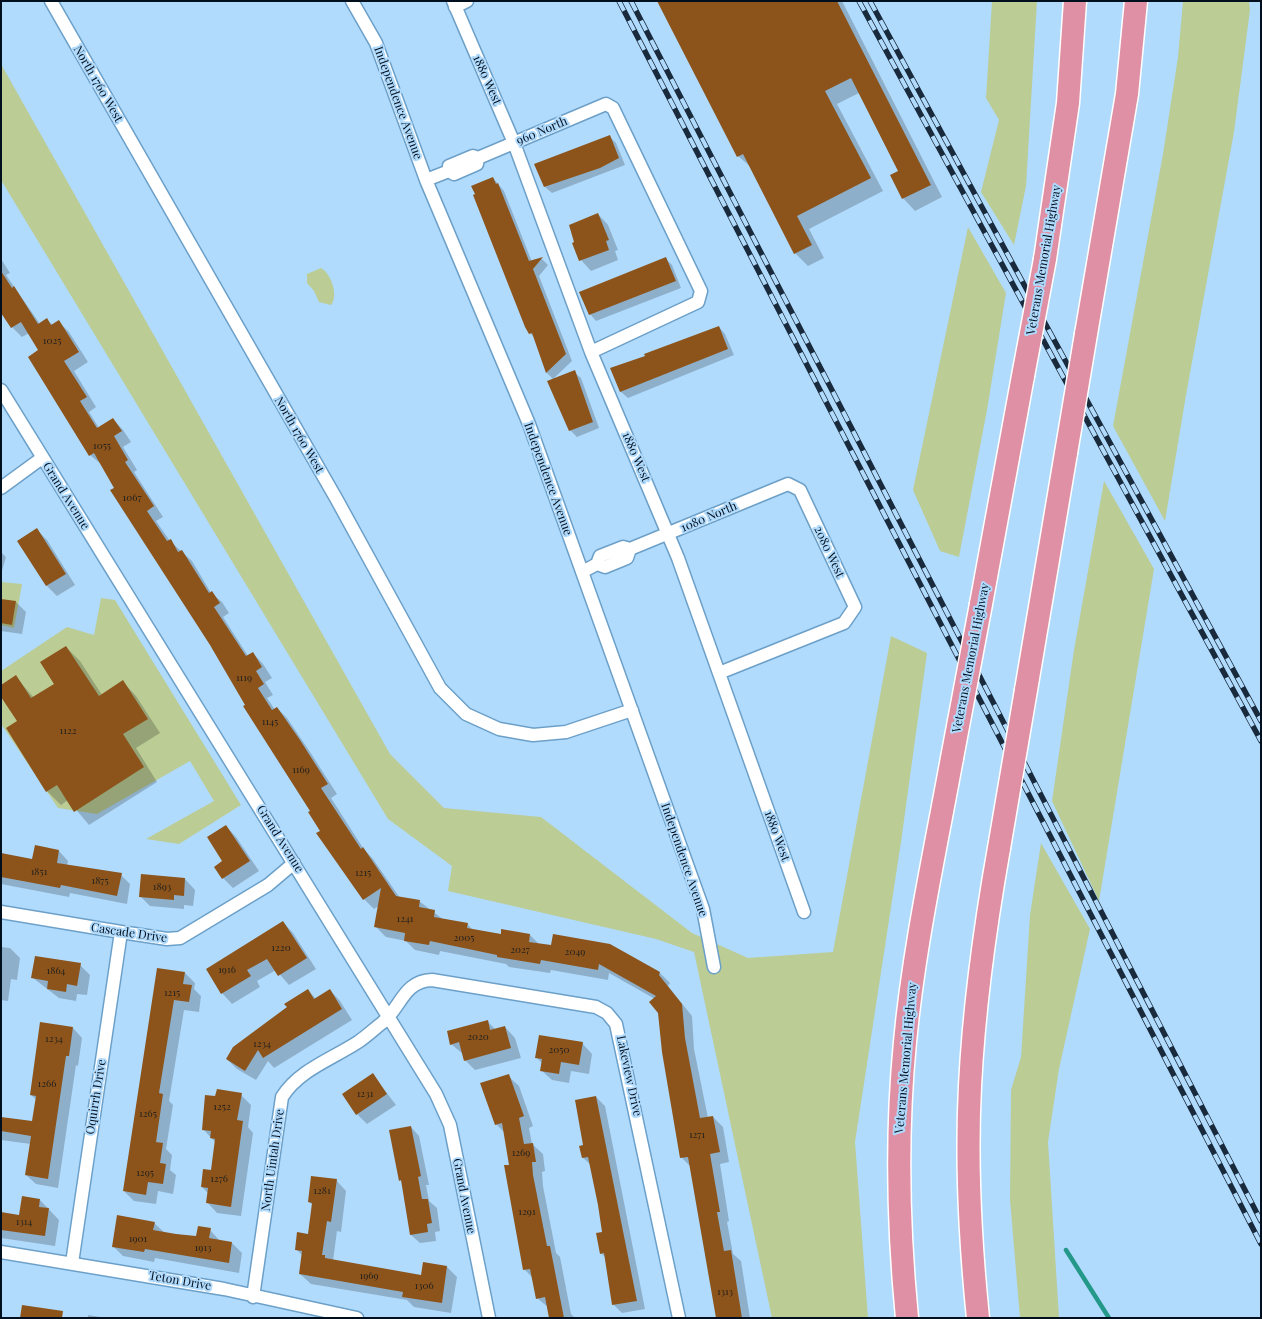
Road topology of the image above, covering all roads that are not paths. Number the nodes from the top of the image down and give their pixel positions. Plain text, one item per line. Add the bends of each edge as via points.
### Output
1 (50, 1) edge
2 (352, 1) edge
3 (1075, 1) edge
4 (1136, 1) edge
5 (458, 3) edge
6 (514, 143) junction
7 (426, 180) junction
8 (591, 352) junction
9 (1, 390) edge
10 (42, 458) junction
11 (788, 484) joint
12 (1, 488) edge
13 (668, 534) junction
14 (582, 572) junction
15 (719, 673) junction
16 (632, 710) junction
17 (294, 863) junction
18 (1, 912) edge
19 (804, 912) dead end
20 (121, 932) junction
21 (714, 967) dead end
22 (389, 1018) junction
23 (1, 1252) edge
24 (72, 1263) junction
25 (253, 1296) junction
26 (328, 1315) edge
27 (357, 1318) edge
28 (489, 1318) edge
29 (679, 1318) edge
30 (907, 1318) edge
31 (978, 1318) edge

1 - 16 street, North 1760 West via 337,500 440,688 466,714 499,729 533,735 566,732
2 - 7 street, Independence Avenue via 376,43
3 - 30 highway, Veterans Memorial Highway, bridge via 1068,103 1045,259 919,940 905,1042 899,1185
4 - 31 highway, bridge via 1126,103 979,978 970,1086 969,1190
5 - 6 street, 1880 West
6 - 7 street, 960 North via 449,166 449,171
6 - 8 street, 1880 West
6 - 8 street, 960 North via 606,104 613,108 701,291 698,302
7 - 14 street, Independence Avenue via 529,424
8 - 13 street, 1880 West
9 - 10 street, Grand Avenue
10 - 12 street
10 - 17 street, Grand Avenue
11 - 13 street, 1080 North
11 - 15 street, 2080 West via 800,490 855,607 844,623
13 - 14 street, 1080 North via 630,549 623,547 600,556 597,564
13 - 15 street, 1880 West
14 - 16 street, Independence Avenue
15 - 19 street, 1880 West
16 - 21 street, Independence Avenue via 703,909
17 - 20 street, Cascade Drive via 268,885 180,938
17 - 22 street, Grand Avenue
18 - 20 street, Cascade Drive
20 - 24 street, Oquirrh Drive
22 - 25 street, North Uintah Drive via 358,1042 299,1077 282,1097
22 - 28 street, Grand Avenue via 432,1087 450,1125
22 - 29 street, Lakeview Drive via 411,987 432,980 596,1007 607,1013 619,1030
23 - 24 street, Teton Drive
24 - 25 street, Teton Drive
25 - 26 street, Teton Drive
26 - 27 street, Teton Drive

